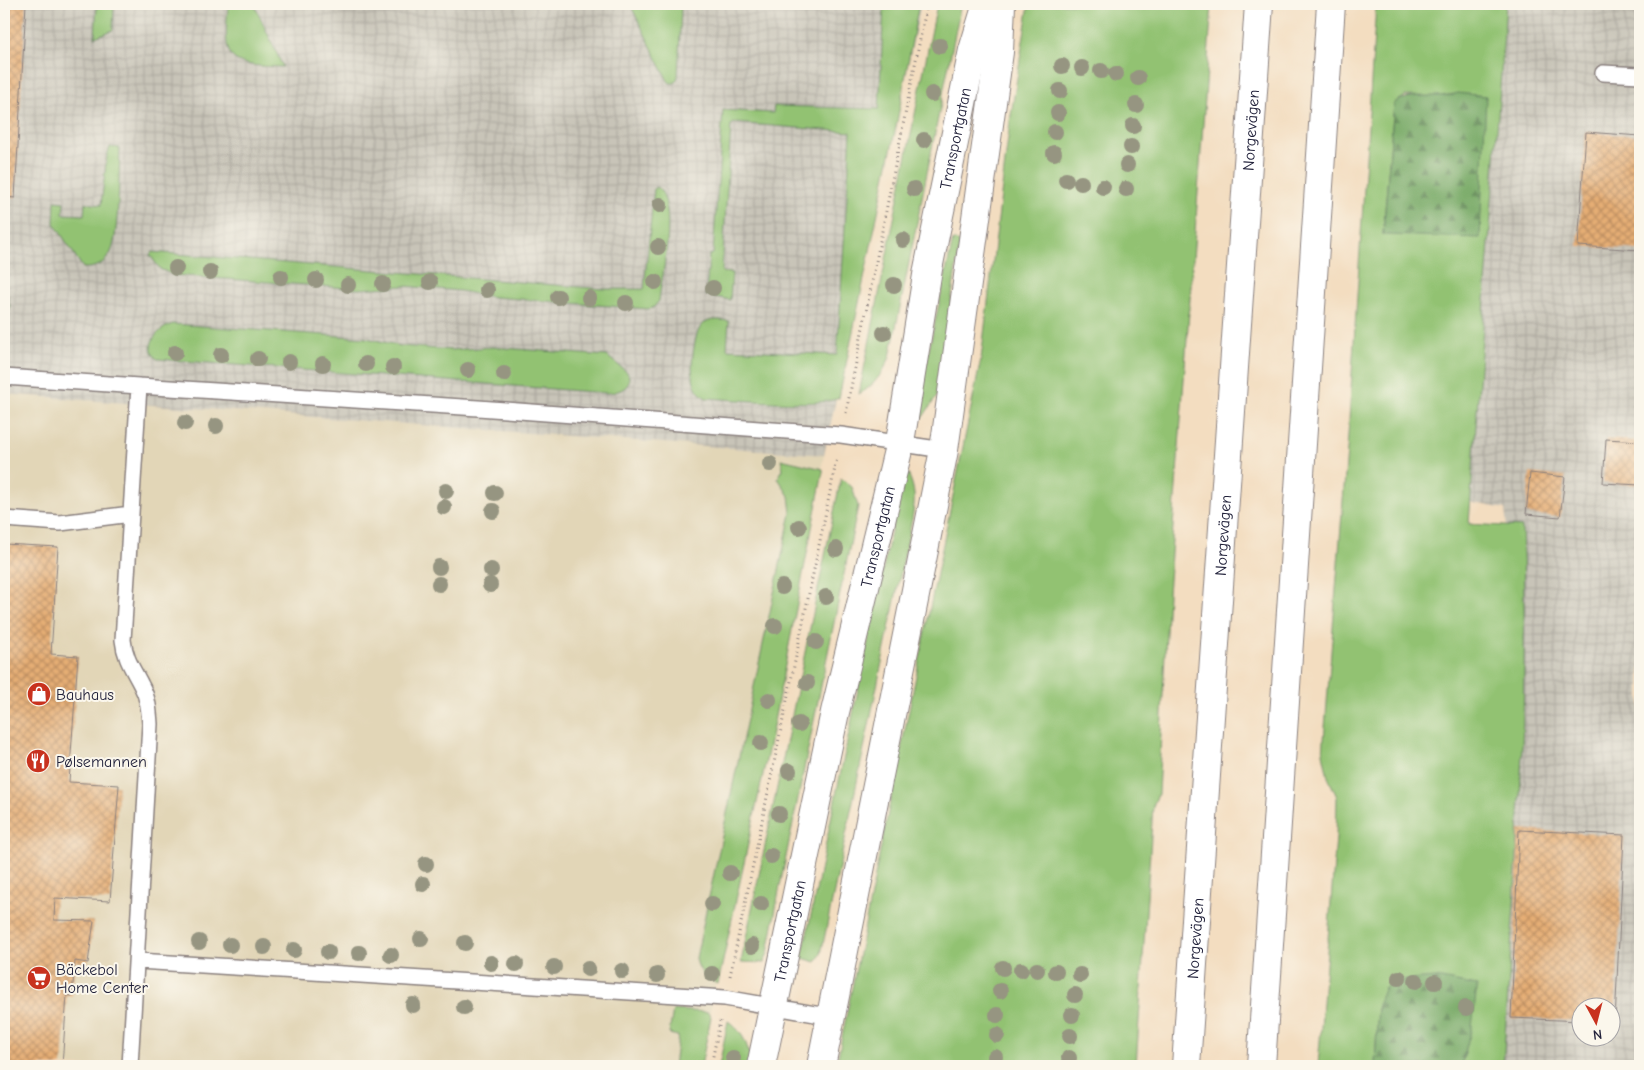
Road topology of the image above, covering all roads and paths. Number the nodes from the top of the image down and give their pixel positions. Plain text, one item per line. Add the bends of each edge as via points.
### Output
1 (928, 4) edge
2 (987, 4) edge
3 (1001, 4) edge
4 (1259, 4) edge
5 (1331, 4) edge
6 (1603, 73) dead end
7 (1640, 75) edge
8 (4, 376) edge
9 (139, 386) junction
10 (842, 435) junction
11 (900, 442) junction
12 (944, 450) junction
13 (132, 514) junction
14 (4, 519) edge
15 (138, 960) junction
16 (725, 998) junction
17 (773, 1006) junction
18 (832, 1017) junction
19 (130, 1066) edge
20 (710, 1066) edge
21 (760, 1066) edge
22 (821, 1066) edge
23 (1186, 1066) edge
24 (1260, 1066) edge

1 - 10 path
2 - 11 main road, Transportgatan via 973,50 930,260
3 - 12 main road, Transportgatan via 999,52
4 - 23 main road, Norgevägen
5 - 24 main road
6 - 7 lane
8 - 9 lane
9 - 10 lane
9 - 13 lane
10 - 11 lane
10 - 16 path
11 - 12 lane
11 - 17 main road, Transportgatan via 835,712
12 - 18 main road, Transportgatan
13 - 14 lane via 60,523
13 - 15 lane via 124,654 145,694 150,724
15 - 16 lane
15 - 19 lane
16 - 17 lane
16 - 20 path
17 - 18 lane
17 - 21 main road, Transportgatan
18 - 22 main road, Transportgatan

